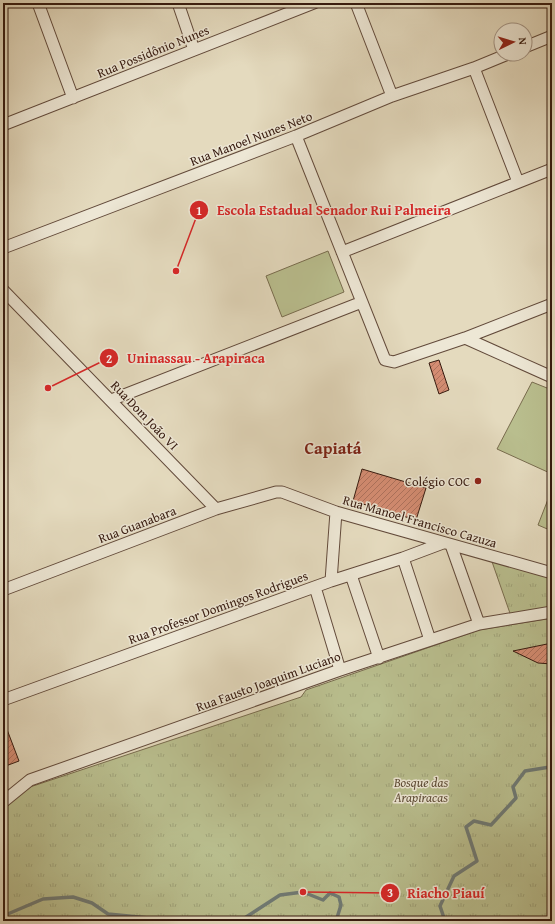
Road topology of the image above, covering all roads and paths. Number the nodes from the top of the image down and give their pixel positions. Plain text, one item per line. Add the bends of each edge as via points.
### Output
1 (38, 3) edge
2 (178, 3) edge
3 (314, 3) edge
4 (356, 3) edge
5 (552, 36) edge
6 (533, 44) edge
7 (194, 50) junction
8 (493, 60) edge
9 (474, 68) junction
10 (392, 96) junction
11 (73, 98) junction
12 (3, 125) edge
13 (296, 136) junction
14 (552, 169) edge
15 (518, 182) junction
16 (3, 248) edge
17 (342, 252) junction
18 (3, 290) edge
19 (362, 302) junction
20 (552, 304) edge
21 (465, 338) junction
22 (552, 377) edge
23 (111, 400) junction
24 (282, 492) joint
25 (216, 509) junction
26 (336, 512) junction
27 (447, 544) junction
28 (403, 558) junction
29 (552, 573) edge
30 (351, 575) junction
31 (331, 581) junction
32 (315, 587) junction
33 (3, 590) edge
34 (552, 612) edge
35 (479, 624) junction
36 (430, 640) junction
37 (379, 658) junction
38 (340, 670) junction
39 (3, 700) edge
40 (3, 802) edge

1 - 11 street
2 - 7 street
3 - 7 street, Rua Possidônio Nunes
4 - 10 street
5 - 6 street
7 - 11 street, Rua Possidônio Nunes
8 - 9 street, Rua Manoel Nunes Neto
9 - 10 street, Rua Manoel Nunes Neto
9 - 15 street
10 - 13 street, Rua Manoel Nunes Neto
11 - 12 street, Rua Possidônio Nunes
13 - 16 street, Rua Manoel Nunes Neto
13 - 17 street
14 - 15 street
15 - 17 street
17 - 19 street
18 - 23 street, Rua Dom João VI
19 - 21 street via 387,362 394,362
19 - 23 street
20 - 21 street
21 - 22 street
23 - 25 street, Rua Dom João VI
24 - 25 street, Rua Guanabara
24 - 26 street, Rua Manoel Francisco Cazuza
25 - 33 street, Rua Guanabara
26 - 27 street, Rua Manoel Francisco Cazuza
26 - 31 street
27 - 28 street, Rua Professor Domingos Rodrigues
27 - 29 street, Rua Manoel Francisco Cazuza
27 - 35 street
28 - 30 street, Rua Professor Domingos Rodrigues
28 - 36 street
30 - 31 street, Rua Professor Domingos Rodrigues
30 - 37 street
31 - 32 street, Rua Professor Domingos Rodrigues
32 - 38 street
32 - 39 street, Rua Professor Domingos Rodrigues
34 - 35 street, Rua Fausto Joaquim Luciano
35 - 36 street, Rua Fausto Joaquim Luciano
36 - 37 street, Rua Fausto Joaquim Luciano
37 - 38 street, Rua Fausto Joaquim Luciano
38 - 40 street, Rua Fausto Joaquim Luciano via 30,780

